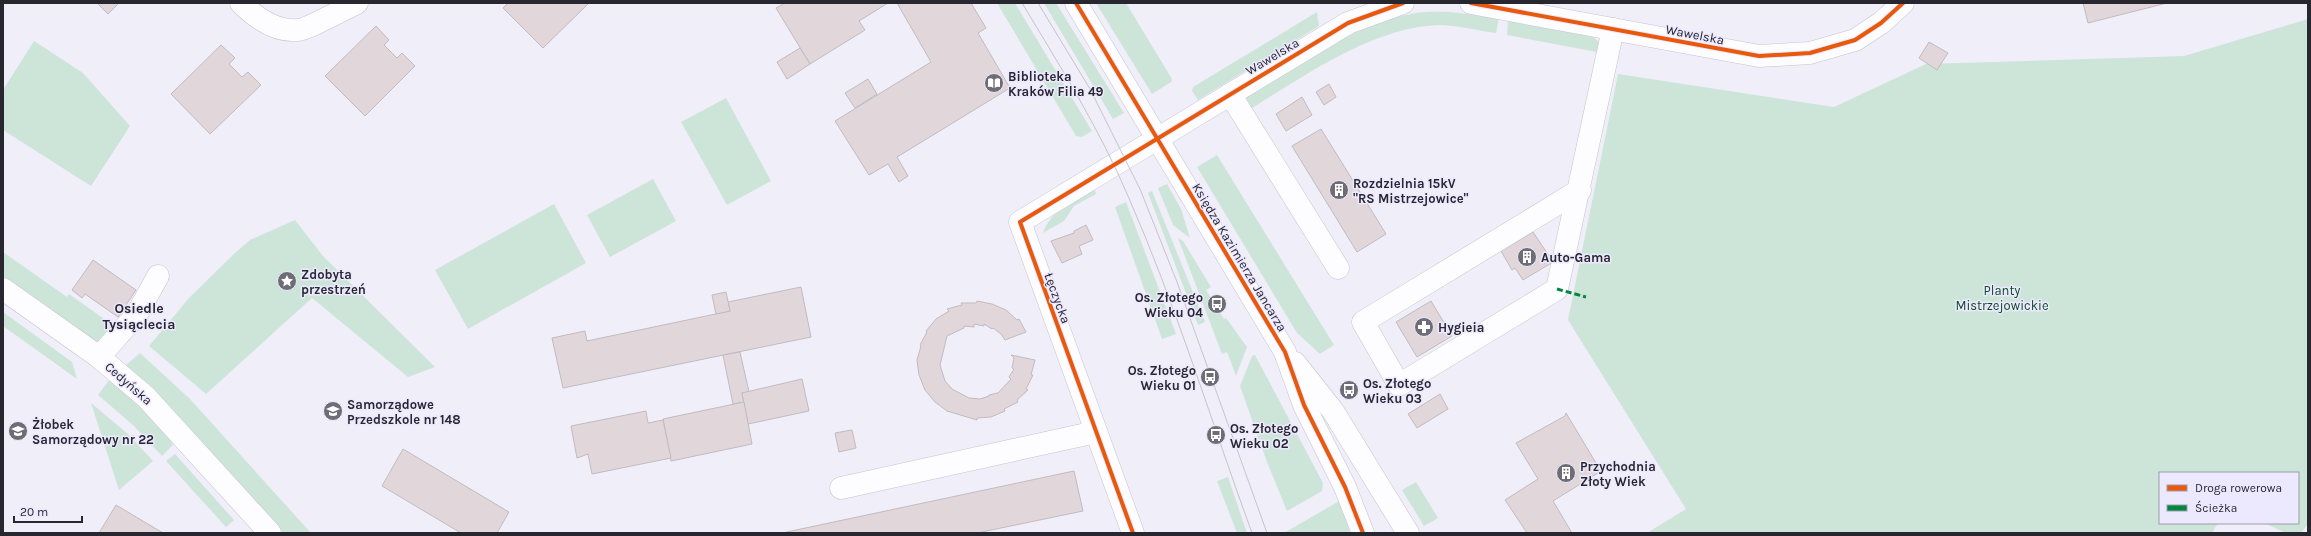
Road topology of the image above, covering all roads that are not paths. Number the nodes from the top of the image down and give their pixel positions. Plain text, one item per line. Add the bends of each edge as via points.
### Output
1 (241, 3) edge
2 (357, 3) edge
3 (1076, 3) edge
4 (1403, 3) edge
5 (1471, 3) edge
6 (1903, 3) edge
7 (1613, 29) junction
8 (1230, 94) junction
9 (1158, 138) junction
10 (1580, 190) junction
11 (1338, 268) dead end
12 (158, 276) dead end
13 (3, 289) edge
14 (1285, 352) junction
15 (99, 357) junction
16 (1096, 432) junction
17 (841, 488) dead end
18 (270, 533) edge
19 (1133, 533) edge
20 (1363, 533) edge
21 (1408, 533) edge

1 - 2 street via 255,18 267,24 298,30
3 - 9 street, Księdza Kazimierza Jancarza
4 - 8 street, Wawelska via 1348,23
5 - 7 street, Wawelska
6 - 7 street, Wawelska via 1881,23 1855,40 1810,53 1759,56
7 - 10 street
8 - 9 street, Wawelska
8 - 11 street
9 - 14 street, Księdza Kazimierza Jancarza
9 - 16 street, Łęczycka via 1020,222
10 - 10 street via 1558,289 1399,385 1363,322
12 - 15 street via 137,314
13 - 15 street, Cedyńska
14 - 20 street, Księdza Kazimierza Jancarza via 1304,405 1345,488
14 - 21 street, Księdza Kazimierza Jancarza via 1333,411
15 - 18 street, Cedyńska via 146,397
16 - 17 street
16 - 19 street, Łęczycka

